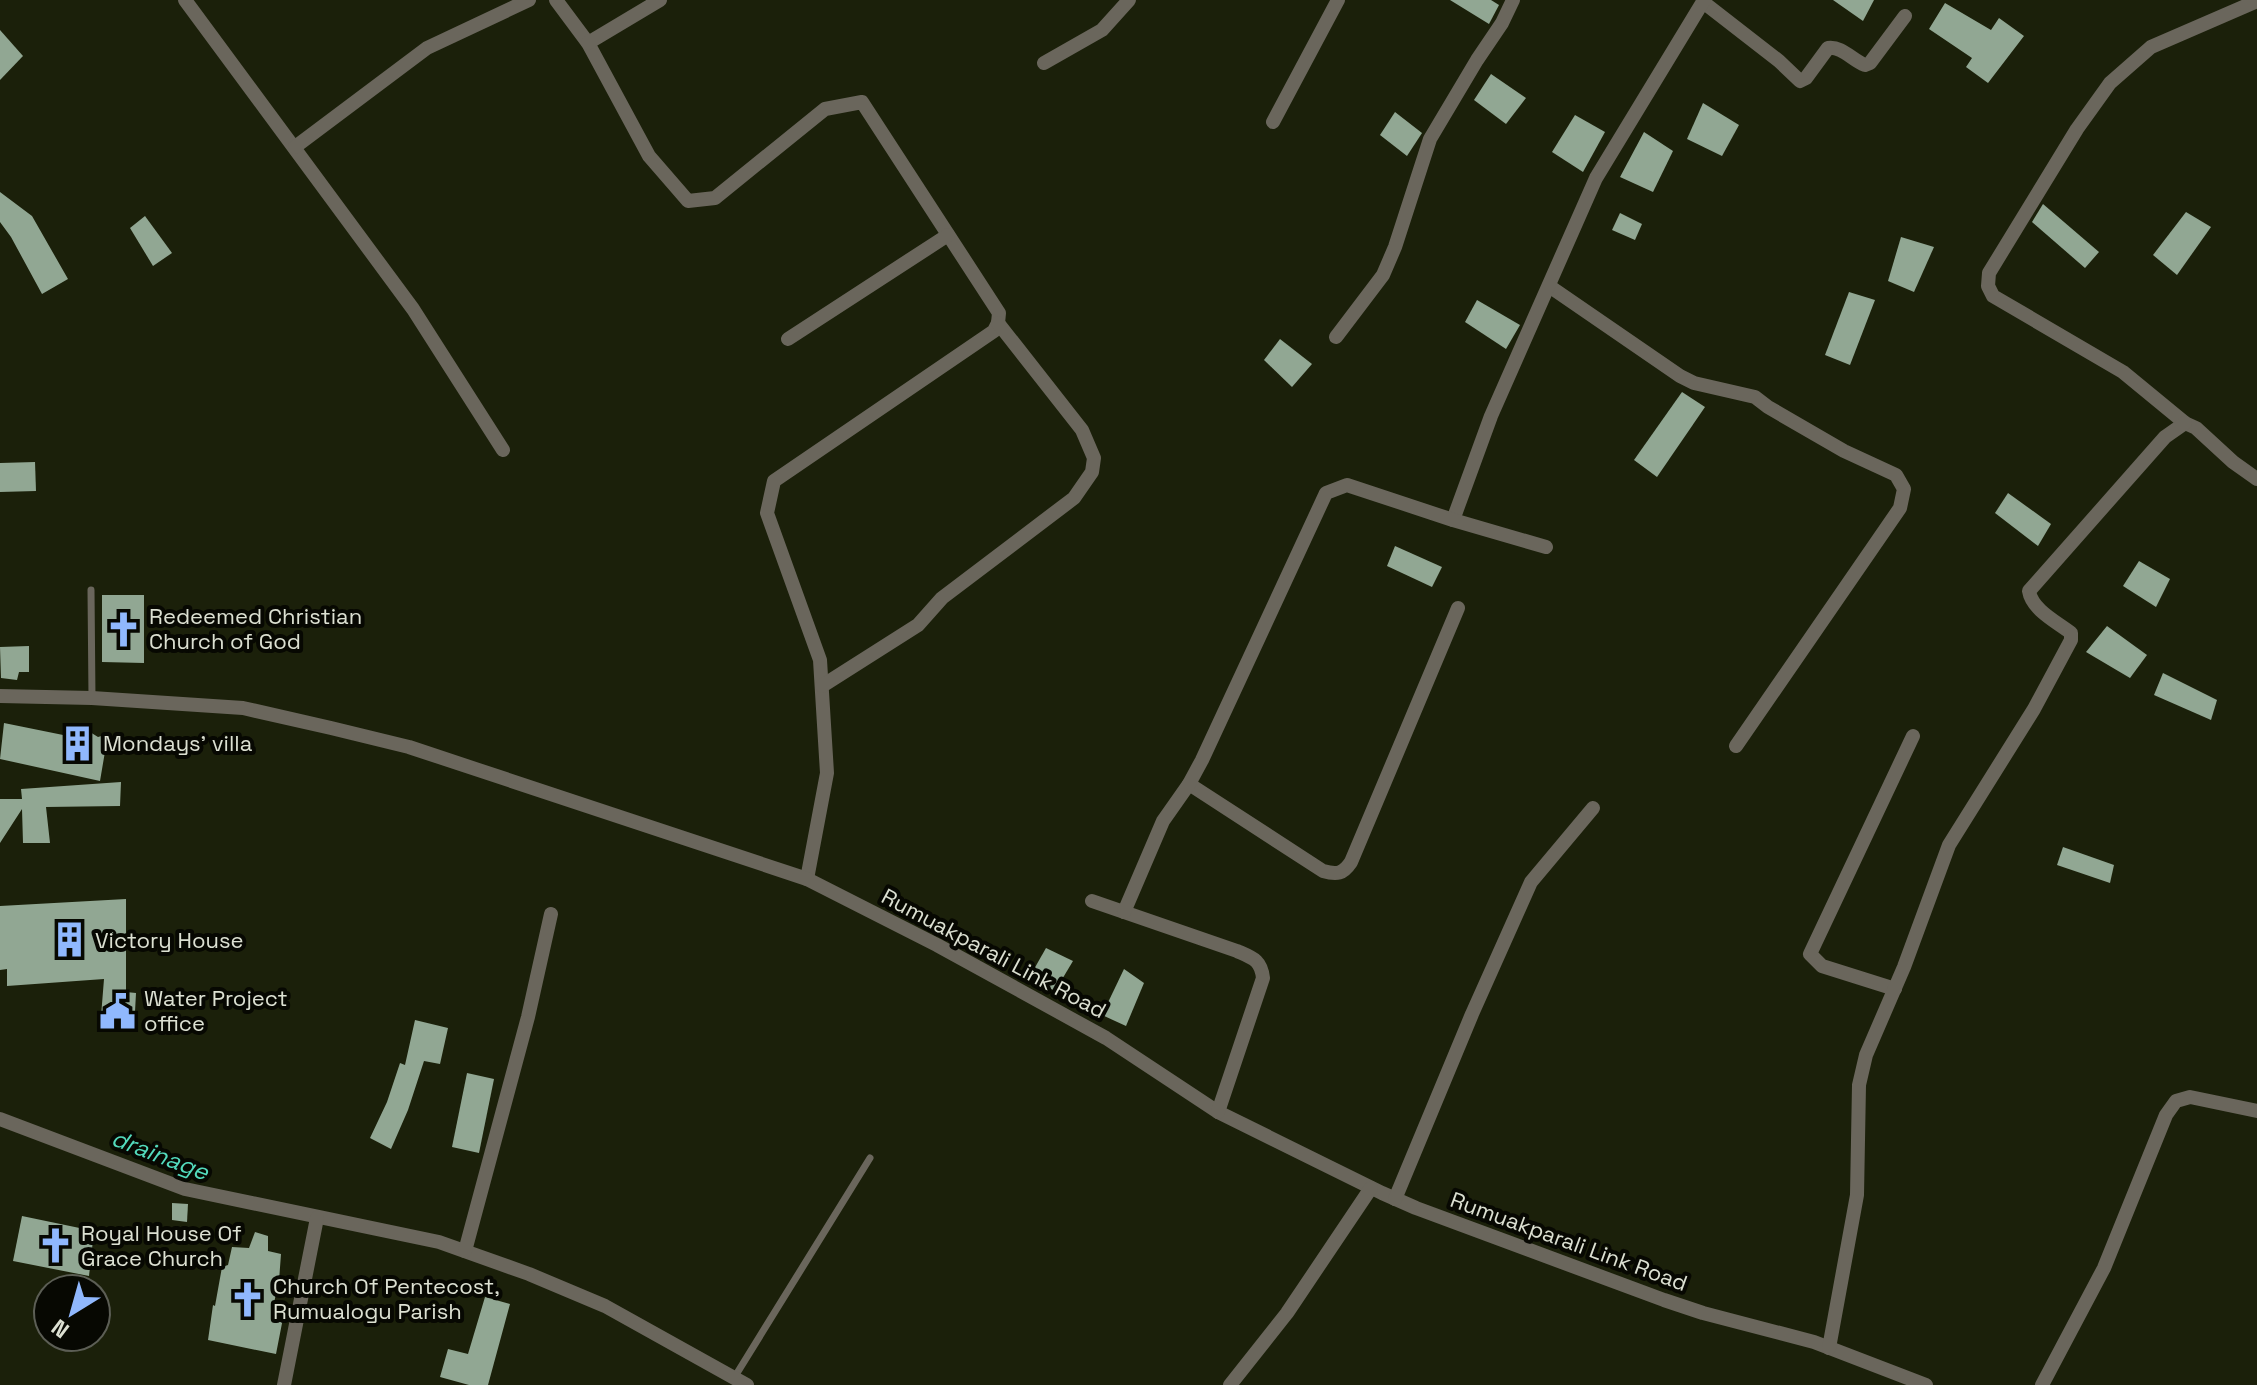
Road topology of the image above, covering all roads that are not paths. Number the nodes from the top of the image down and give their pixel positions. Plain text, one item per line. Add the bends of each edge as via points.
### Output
1 (185, 0) edge
2 (529, 0) edge
3 (556, 0) edge
4 (660, 0) edge
5 (1129, 0) edge
6 (1338, 0) edge
7 (1513, 0) edge
8 (1704, 1) edge
9 (2257, 1) edge
10 (1905, 16) dead end
11 (588, 43) junction
12 (1044, 63) dead end
13 (1273, 122) dead end
14 (295, 147) junction
15 (948, 235) junction
16 (1549, 286) junction
17 (998, 323) junction
18 (1336, 337) dead end
19 (788, 339) dead end
20 (2185, 423) junction
21 (503, 450) dead end
22 (2257, 479) edge
23 (1453, 520) junction
24 (1546, 547) dead end
25 (91, 590) dead end
26 (1458, 608) dead end
27 (822, 686) junction
28 (0, 696) edge
29 (92, 698) junction
30 (1913, 736) dead end
31 (1736, 746) dead end
32 (1189, 784) junction
33 (1593, 808) dead end
34 (807, 879) junction
35 (1092, 901) dead end
36 (1124, 912) junction
37 (551, 914) dead end
38 (1895, 989) junction
39 (2257, 1111) edge
40 (1218, 1112) junction
41 (0, 1119) edge
42 (870, 1158) dead end
43 (1371, 1188) junction
44 (1395, 1199) junction
45 (317, 1218) junction
46 (465, 1251) junction
47 (1829, 1348) junction
48 (732, 1381) edge
49 (1908, 1382) edge
50 (284, 1385) edge
51 (1230, 1385) edge
52 (1926, 1385) edge
53 (2042, 1385) edge

1 - 14 street
2 - 14 street via 427,48
3 - 11 street
4 - 11 street
5 - 12 street via 1102,30
6 - 13 street
7 - 18 street via 1430,139 1383,275
8 - 10 street via 1800,81 1828,48 1838,48 1858,63 1870,63
8 - 16 street via 1596,178
9 - 20 street via 2151,47 2110,83 1989,273 1993,296 2123,372
11 - 15 street via 649,156 688,201 715,198 825,109 862,102
14 - 21 street via 413,309
15 - 17 street via 999,313
15 - 19 street
16 - 23 street via 1491,416
16 - 31 street via 1680,376 1755,397 1844,451 1896,475 1904,489 1900,508
17 - 27 street via 994,331 774,481 767,513 820,660
17 - 27 street via 1082,430 1094,458 1092,472 1074,498 942,598 918,625
20 - 22 street
20 - 38 street via 2165,437 2029,591 2035,606 2071,633 2071,640 1949,845
23 - 24 street
23 - 32 street via 1347,485 1326,493
25 - 29 lane
26 - 32 street via 1345,871 1323,871
27 - 34 street via 827,773
28 - 29 street, Rumuakparali Link Road
29 - 34 street, Rumuakparali Link Road via 243,708 370,737
30 - 38 street via 1810,954 1822,966
32 - 36 street via 1163,821
33 - 44 street via 1531,882
34 - 40 street, Rumuakparali Link Road via 1106,1038
35 - 36 street
36 - 40 street via 1237,951 1262,967 1263,978
37 - 46 street
38 - 47 street via 1859,1085 1857,1195
39 - 53 street via 2190,1097 2176,1101 2104,1268
40 - 43 street, Rumuakparali Link Road
41 - 45 street via 185,1189
42 - 48 lane
43 - 44 street, Rumuakparali Link Road
43 - 51 street via 1287,1313
44 - 47 street, Rumuakparali Link Road via 1690,1309
45 - 46 street
45 - 50 street
46 - 48 street via 605,1306
47 - 49 street, Rumuakparali Link Road
49 - 52 street, Rumuakparali Link Road

